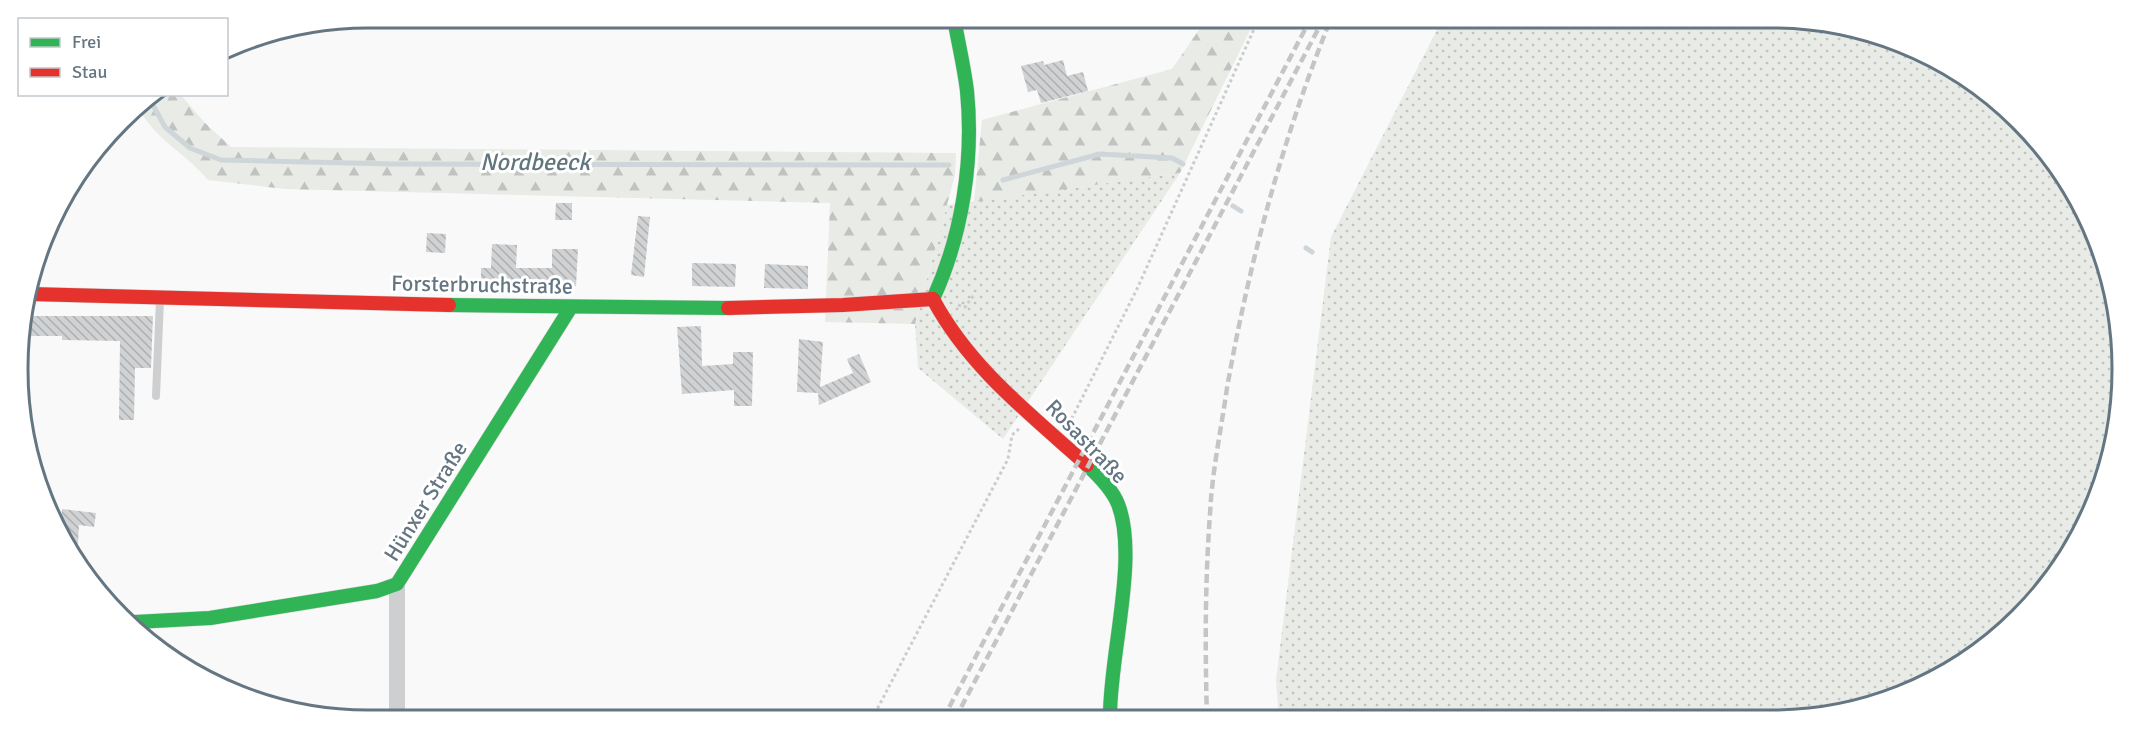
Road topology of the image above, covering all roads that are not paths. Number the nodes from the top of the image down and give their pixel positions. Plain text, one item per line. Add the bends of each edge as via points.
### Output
1 (956, 28) edge
2 (37, 294) edge
3 (160, 299) junction
4 (933, 299) junction
5 (571, 306) junction
6 (156, 396) dead end
7 (397, 584) junction
8 (140, 622) edge
9 (397, 710) edge
10 (1111, 710) edge

1 - 4 street via 967,92 966,170 948,263
2 - 3 street, Forsterbruchstraße
3 - 5 street, Forsterbruchstraße
3 - 6 lane
4 - 5 street, Forsterbruchstraße via 869,306
4 - 10 street, Rosastraße via 951,334 969,356 1104,482 1120,511 1125,561
5 - 7 street, Hünxer Straße
7 - 8 street, Hünxer Straße via 377,591 234,614
7 - 9 street

